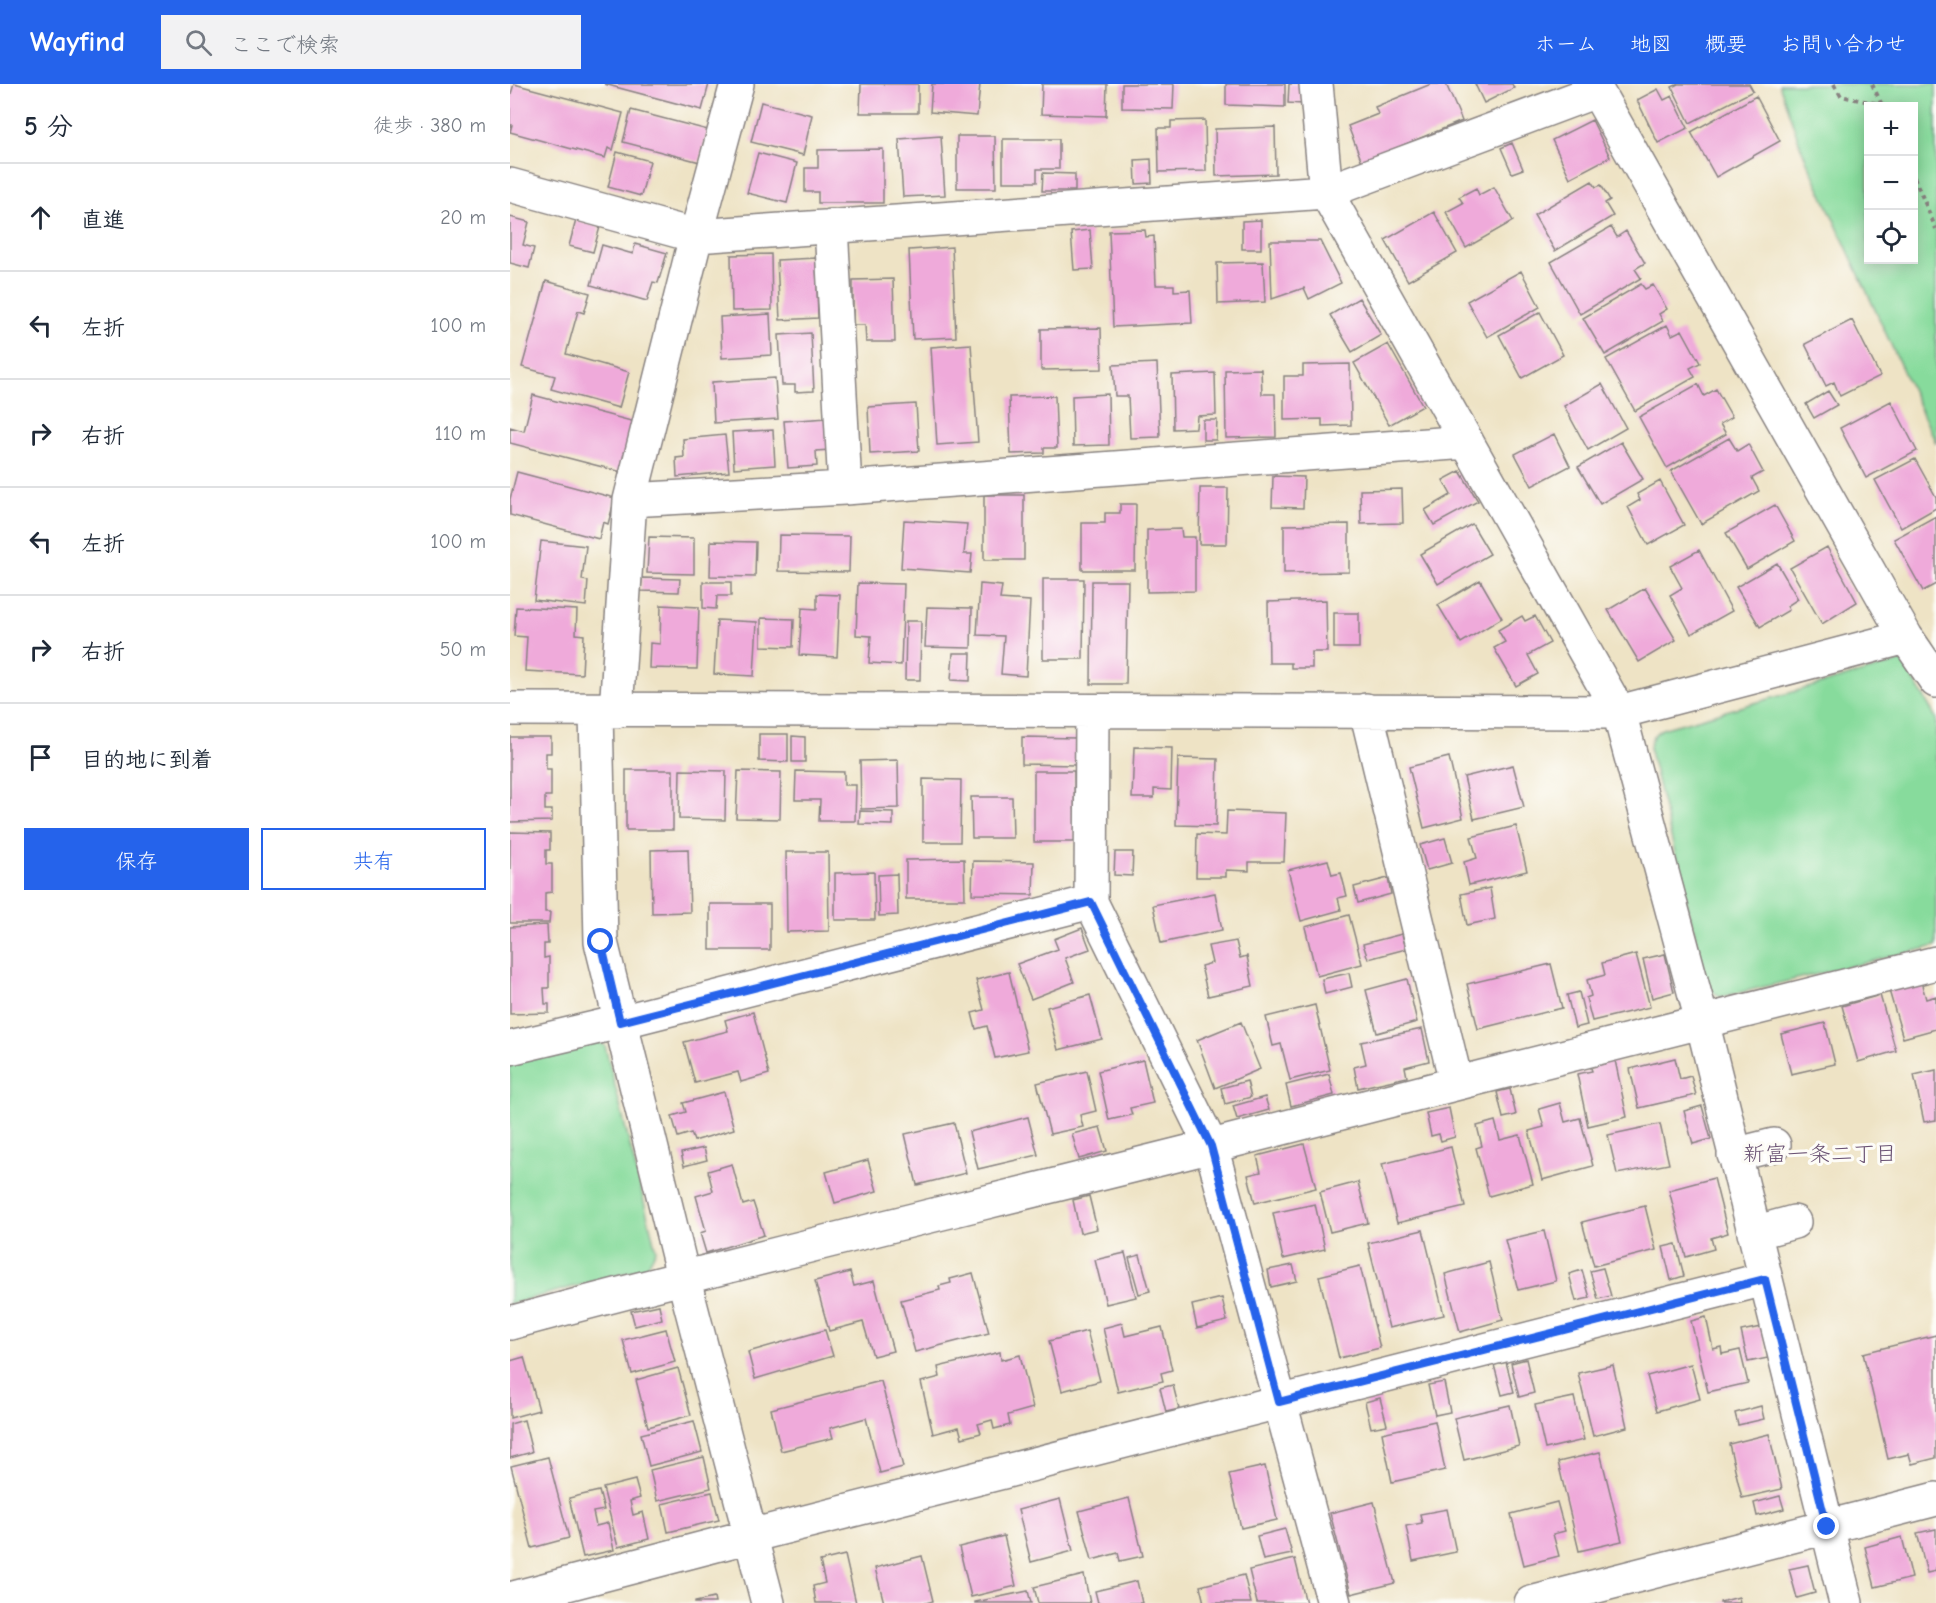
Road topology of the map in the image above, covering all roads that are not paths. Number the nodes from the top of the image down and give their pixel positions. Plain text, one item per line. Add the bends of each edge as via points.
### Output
1 (737, 84) edge
2 (1316, 84) edge
3 (1594, 88) edge
4 (510, 185) edge
5 (1326, 192) junction
6 (831, 226) junction
7 (696, 236) junction
8 (1467, 442) junction
9 (845, 488) junction
10 (630, 500) junction
11 (1906, 637) junction
12 (1936, 681) edge
13 (510, 709) edge
14 (1366, 710) junction
15 (606, 711) junction
16 (1092, 712) junction
17 (1619, 712) junction
18 (1091, 902) junction
19 (1936, 963) edge
20 (1701, 1021) junction
21 (620, 1022) junction
22 (510, 1048) edge
23 (1456, 1082) junction
24 (1774, 1145) dead end
25 (1211, 1146) junction
26 (1734, 1155) junction
27 (1794, 1222) dead end
28 (1754, 1233) junction
29 (683, 1276) junction
30 (1765, 1279) junction
31 (510, 1323) edge
32 (1279, 1402) junction
33 (1936, 1500) edge
34 (1827, 1527) junction
35 (750, 1536) junction
36 (510, 1599) edge
37 (768, 1603) edge
38 (1334, 1603) edge
39 (1531, 1603) edge
40 (1846, 1603) edge

1 - 7 street
2 - 5 street
3 - 5 street
3 - 11 street
4 - 7 street
5 - 6 street
5 - 8 street
6 - 7 street
6 - 9 street
7 - 10 street
8 - 9 street
8 - 17 street
9 - 10 street
10 - 15 street
11 - 12 street
11 - 17 street
13 - 15 street
14 - 16 street
14 - 17 street
14 - 23 street
15 - 16 street
15 - 21 street via 601,942
16 - 18 street
17 - 20 street
18 - 21 street
18 - 25 street
19 - 20 street
20 - 23 street
20 - 26 street
21 - 22 street
21 - 29 street
23 - 25 street
24 - 26 street
25 - 29 street
25 - 32 street
26 - 28 street
27 - 28 street
28 - 30 street
29 - 31 street
29 - 35 street
30 - 32 street
30 - 34 street
32 - 35 street
32 - 38 street
33 - 34 street
34 - 39 street
34 - 40 street
35 - 36 street
35 - 37 street

